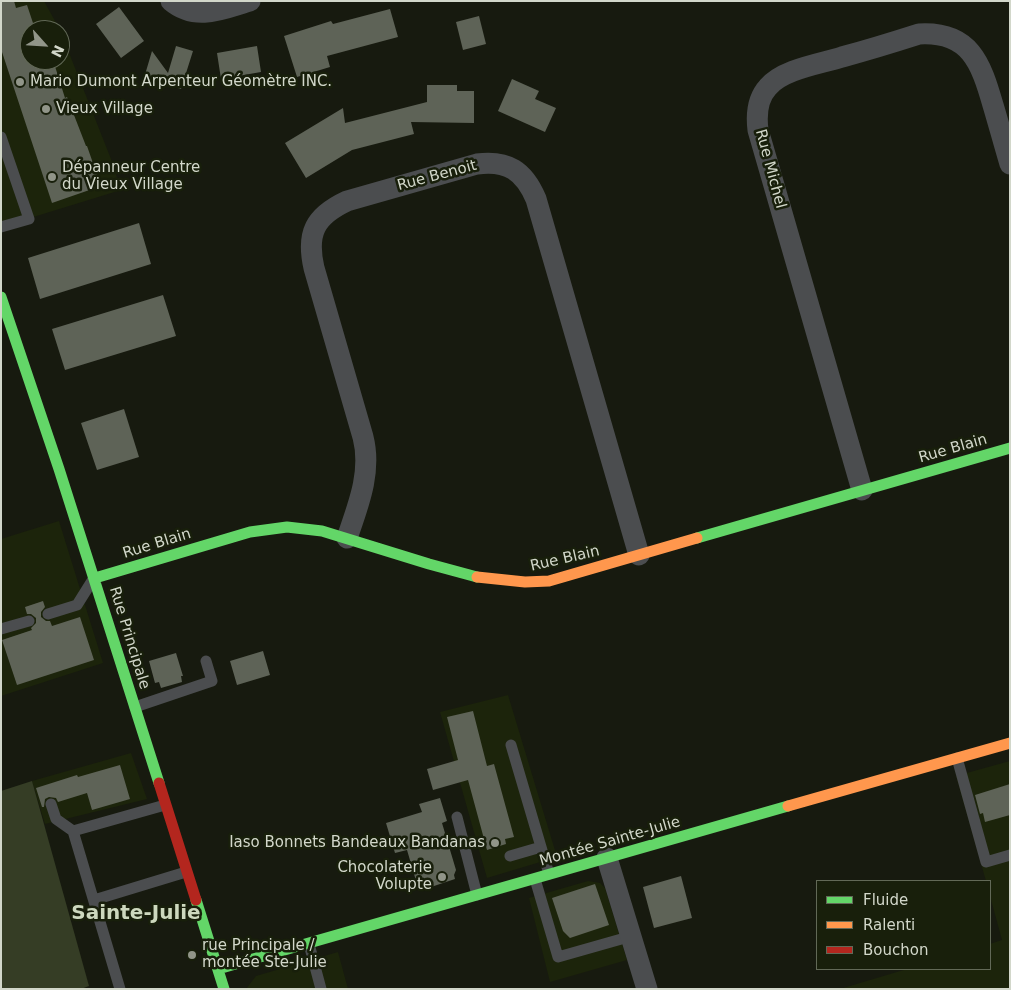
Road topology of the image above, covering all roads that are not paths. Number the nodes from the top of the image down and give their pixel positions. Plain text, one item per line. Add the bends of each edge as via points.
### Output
1 (171, 1) edge
2 (250, 1) edge
3 (1, 137) edge
4 (1010, 164) edge
5 (1, 227) edge
6 (1, 297) edge
7 (1010, 448) edge
8 (862, 490) junction
9 (346, 538) junction
10 (638, 555) junction
11 (95, 578) junction
12 (48, 614) dead end
13 (29, 620) dead end
14 (2, 627) edge
15 (206, 661) dead end
16 (135, 706) junction
17 (1010, 743) edge
18 (511, 745) dead end
19 (957, 758) junction
20 (52, 804) dead end
21 (165, 805) junction
22 (457, 818) dead end
23 (73, 831) junction
24 (541, 847) junction
25 (1010, 855) edge
26 (510, 856) dead end
27 (607, 858) junction
28 (186, 872) junction
29 (549, 874) junction
30 (535, 878) junction
31 (477, 895) junction
32 (94, 900) junction
33 (632, 936) junction
34 (309, 944) junction
35 (218, 969) junction
36 (120, 989) edge
37 (224, 989) edge
38 (321, 989) edge
39 (647, 989) edge

1 - 2 street via 193,13
3 - 5 lane via 29,219
4 - 8 street, Rue Michel via 981,67 965,46 944,35 919,34 797,70 775,80 760,98 758,130
6 - 11 street, Rue Principale
7 - 8 street, Rue Blain
8 - 10 street, Rue Blain
9 - 10 street, Rue Blain via 459,572 514,583 549,581
9 - 10 street, Rue Benoit via 361,494 366,455 314,268 310,239 322,216 347,201 488,163 513,169 523,176 536,199
9 - 11 street, Rue Blain via 300,527 268,528
11 - 12 lane via 77,605
11 - 16 street, Rue Principale
13 - 14 lane
15 - 16 lane via 212,681
16 - 21 street, Rue Principale
17 - 19 street, Montée Sainte-Julie
18 - 24 lane
19 - 25 lane via 986,862
19 - 27 street, Montée Sainte-Julie
20 - 23 lane via 56,819
21 - 23 lane
21 - 28 street, Rue Principale
22 - 31 lane
23 - 32 lane
24 - 26 lane
24 - 29 lane
27 - 29 street, Montée Sainte-Julie
27 - 33 street
28 - 32 lane
28 - 35 street, Rue Principale
29 - 30 street, Montée Sainte-Julie
30 - 31 street, Montée Sainte-Julie
30 - 33 lane via 558,957
31 - 34 street, Montée Sainte-Julie
32 - 36 lane
33 - 39 street
34 - 35 street, Montée Sainte-Julie
34 - 38 lane
35 - 37 street, Rue Principale

